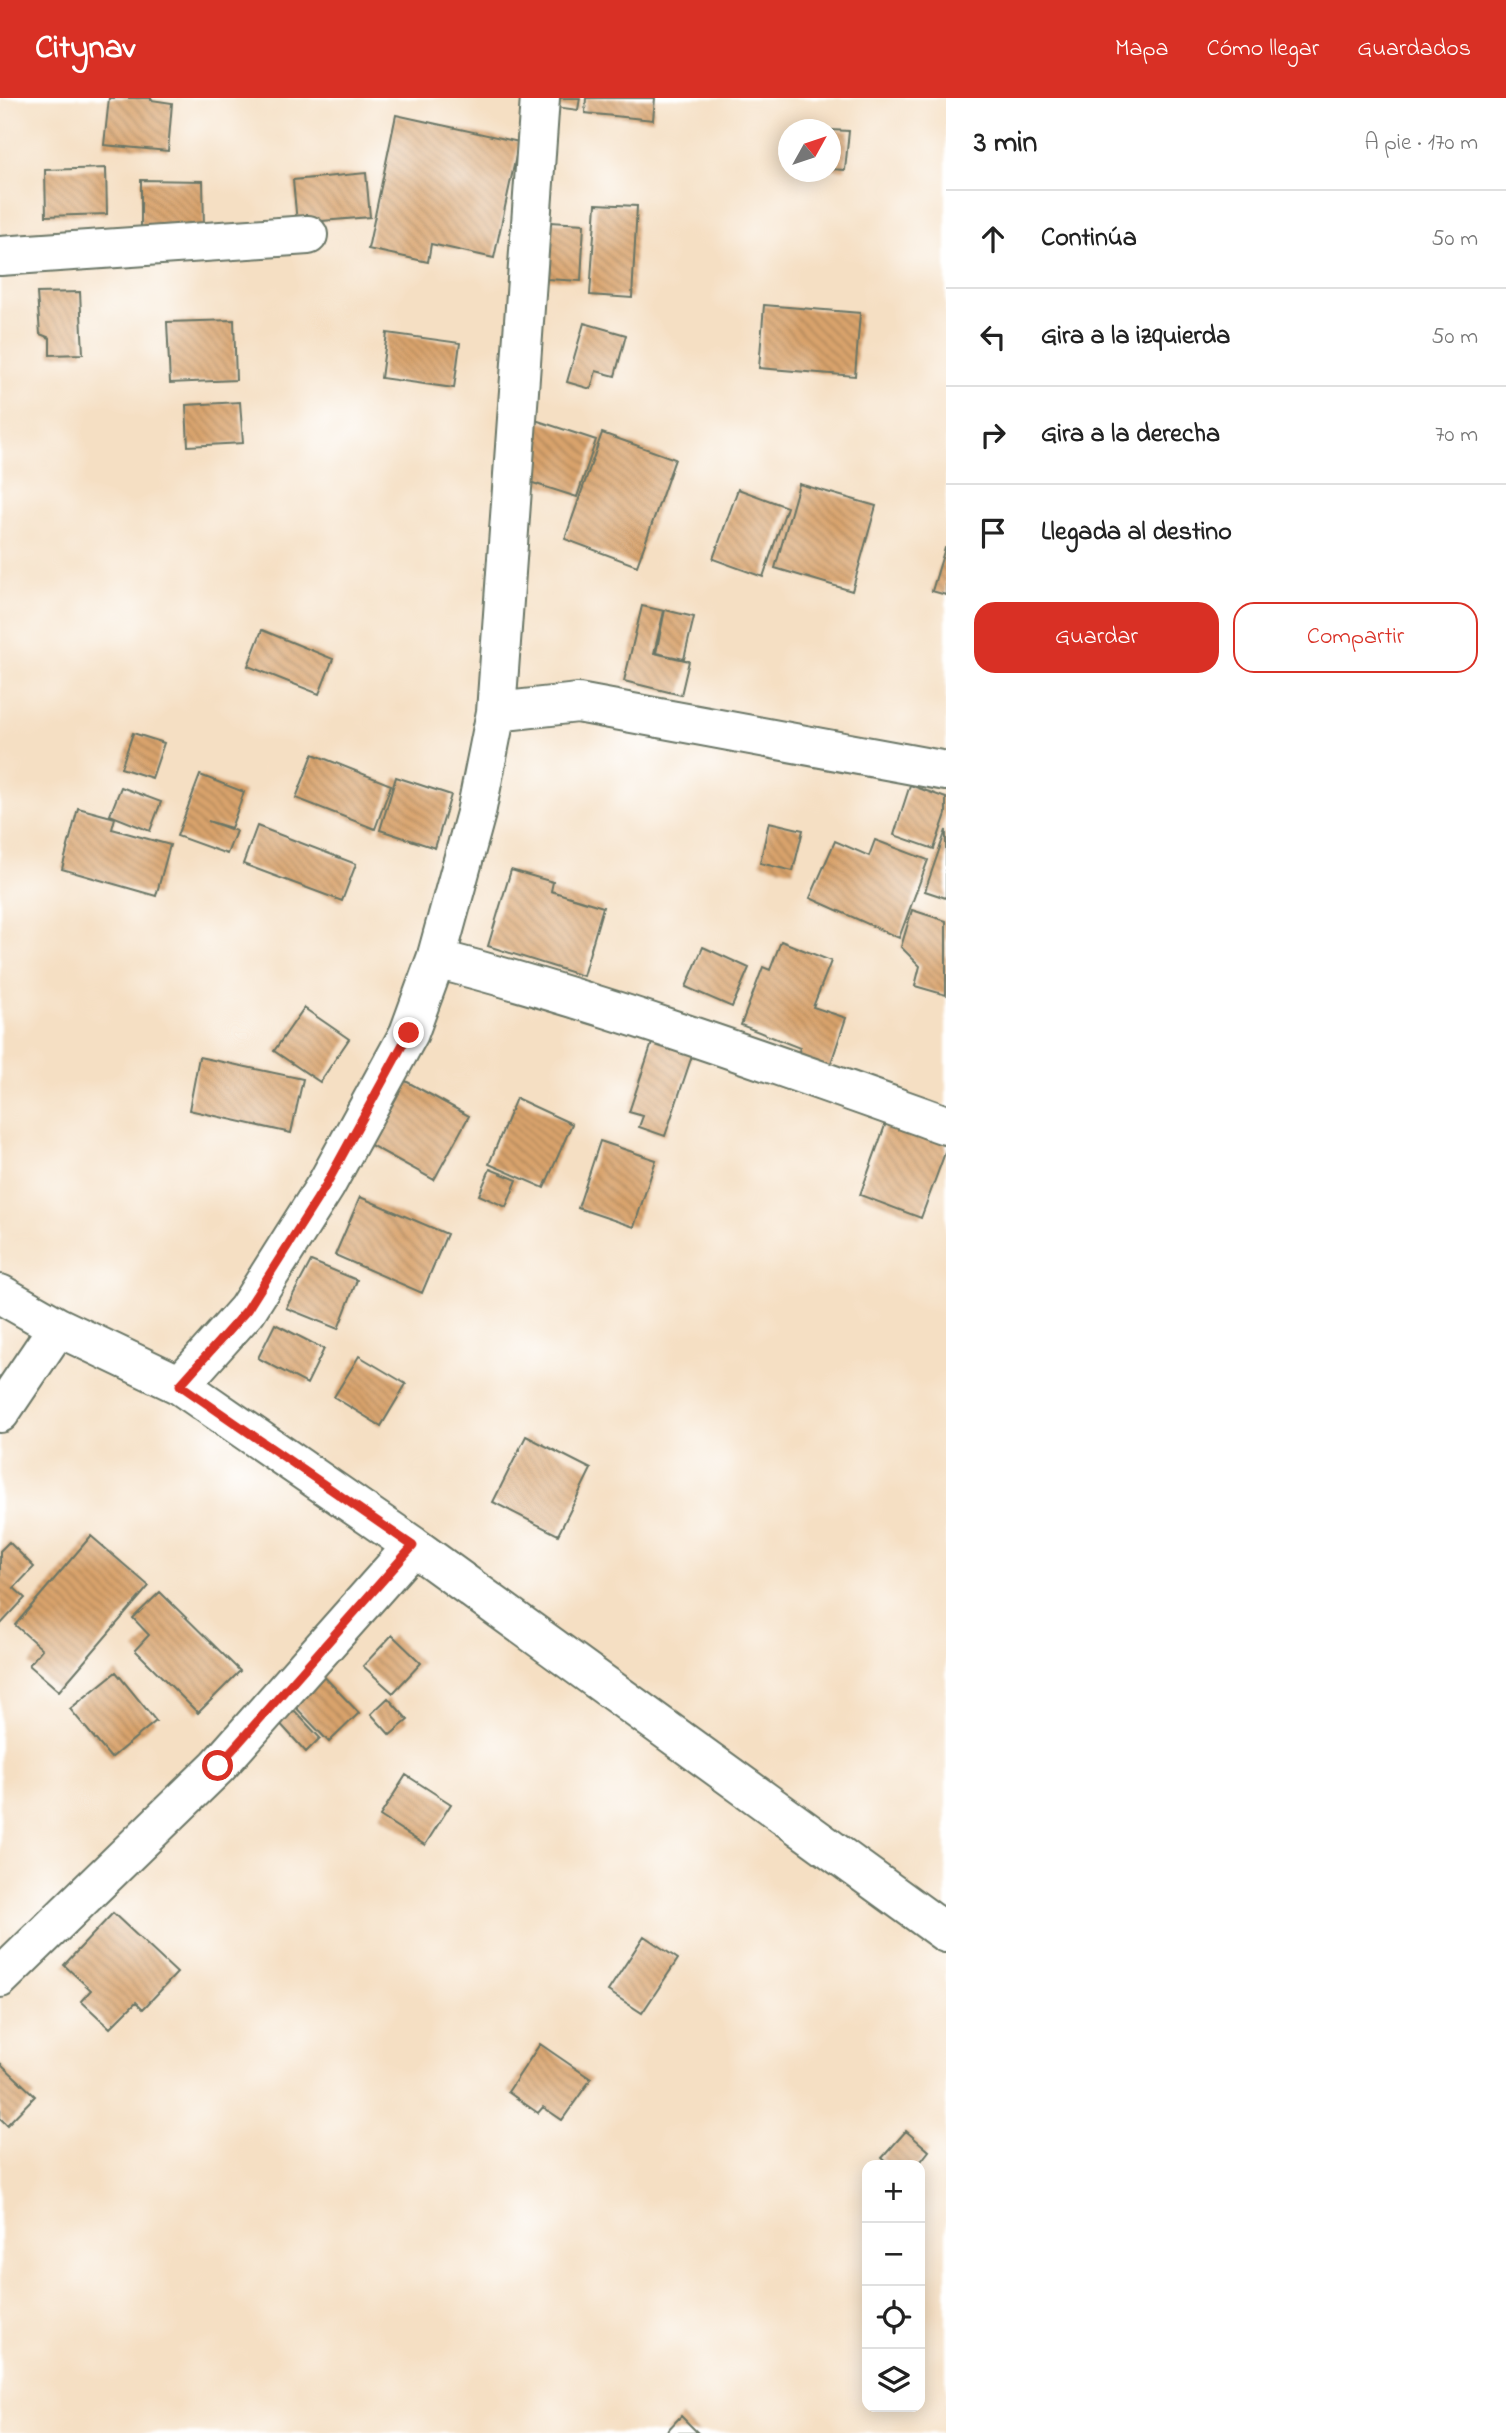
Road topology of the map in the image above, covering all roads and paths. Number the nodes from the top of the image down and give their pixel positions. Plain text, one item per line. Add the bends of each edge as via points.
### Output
1 (540, 98) edge
2 (308, 235) dead end
3 (0, 256) edge
4 (496, 712) junction
5 (946, 771) edge
6 (436, 959) junction
7 (946, 1125) edge
8 (0, 1294) edge
9 (58, 1327) junction
10 (180, 1385) junction
11 (0, 1413) edge
12 (413, 1546) junction
13 (946, 1933) edge
14 (0, 1978) edge

1 - 4 street
2 - 3 street
4 - 5 street via 579,703
4 - 6 street via 476,813
6 - 7 street via 686,1032
6 - 10 street via 409,1033 326,1185 247,1310
8 - 9 street
9 - 10 street
9 - 11 street
10 - 12 street
12 - 13 street
12 - 14 street via 218,1766

